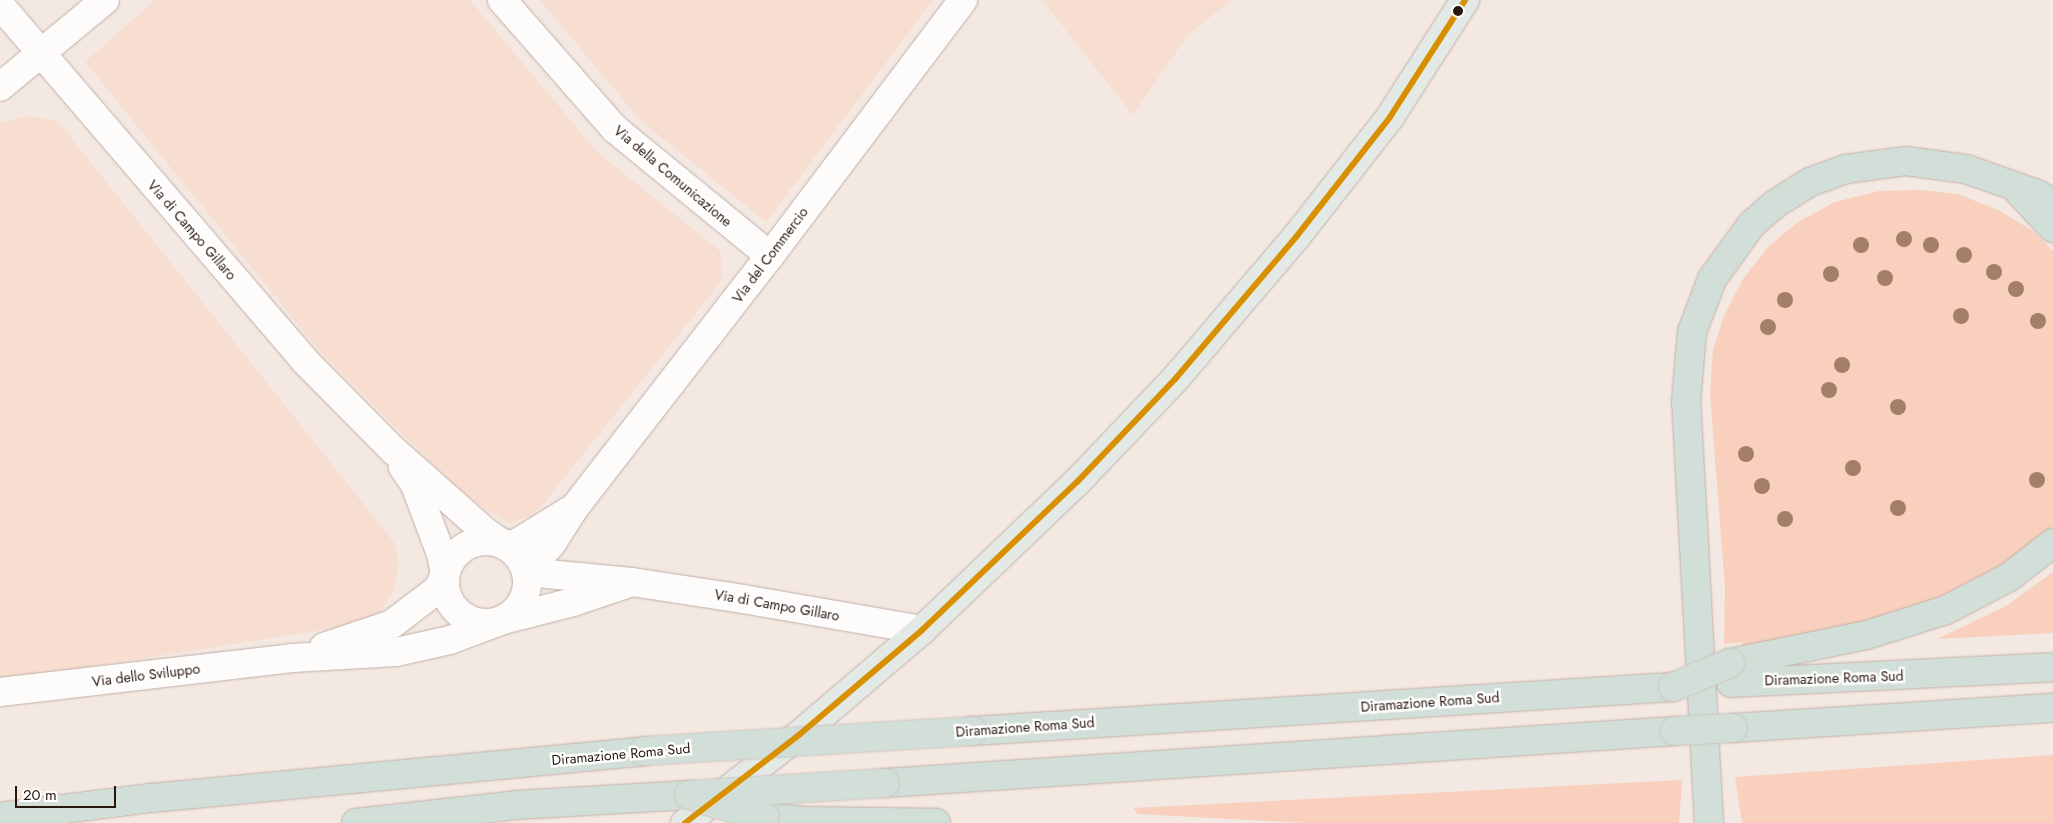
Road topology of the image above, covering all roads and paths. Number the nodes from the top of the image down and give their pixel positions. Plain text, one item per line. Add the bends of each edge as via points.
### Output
1 (105, 0) edge
2 (502, 0) edge
3 (962, 0) edge
4 (1465, 0) edge
5 (0, 5) edge
6 (40, 54) junction
7 (0, 87) edge
8 (2015, 186) junction
9 (2053, 203) edge
10 (2053, 228) edge
11 (770, 256) junction
12 (392, 449) junction
13 (575, 507) junction
14 (2053, 543) edge
15 (505, 545) junction
16 (526, 572) junction
17 (445, 574) junction
18 (632, 582) junction
19 (503, 620) junction
20 (922, 630) junction
21 (292, 658) junction
22 (2053, 666) edge
23 (1731, 673) junction
24 (0, 692) edge
25 (2053, 708) edge
26 (689, 795) junction
27 (0, 817) edge
28 (356, 823) edge
29 (686, 823) edge
30 (936, 823) edge
31 (1709, 823) edge

1 - 6 street
2 - 11 street, Via della Comunicazione via 615,129
3 - 11 street, Via del Commercio
4 - 20 main road via 1390,117 1224,323 1078,481
5 - 6 street, Via di Campo Gillaro
6 - 7 street
6 - 12 street, Via di Campo Gillaro via 305,361
8 - 9 highway
8 - 10 highway
8 - 31 highway via 1966,169 1906,161 1864,165 1824,176 1786,196 1752,224 1712,279 1692,332 1686,403
11 - 13 street, Via del Commercio
12 - 15 street, Via di Campo Gillaro via 487,534
12 - 17 street, Via di Campo Gillaro via 415,485 442,554
13 - 15 street, Via del Commercio via 517,542
13 - 16 street, Via del Commercio via 552,543
14 - 23 highway via 2009,577 1946,610
15 - 16 street via 516,553
15 - 17 street via 485,540 472,542 450,560
16 - 18 street, Via di Campo Gillaro
16 - 19 street via 525,596 517,609
17 - 19 street via 447,598 459,614 486,623
17 - 21 street, Via dello Sviluppo via 438,589 392,624
18 - 19 street via 573,602
18 - 20 street, Via di Campo Gillaro
19 - 21 street, Via dello Sviluppo via 450,640 396,652
20 - 29 main road via 800,734
21 - 24 street, Via dello Sviluppo
22 - 23 highway, Diramazione Roma Sud
23 - 27 highway, Diramazione Roma Sud, bridge via 1673,687 644,751 161,797
25 - 26 highway, bridge
26 - 28 highway via 572,802
26 - 30 highway, bridge via 753,815 820,821

